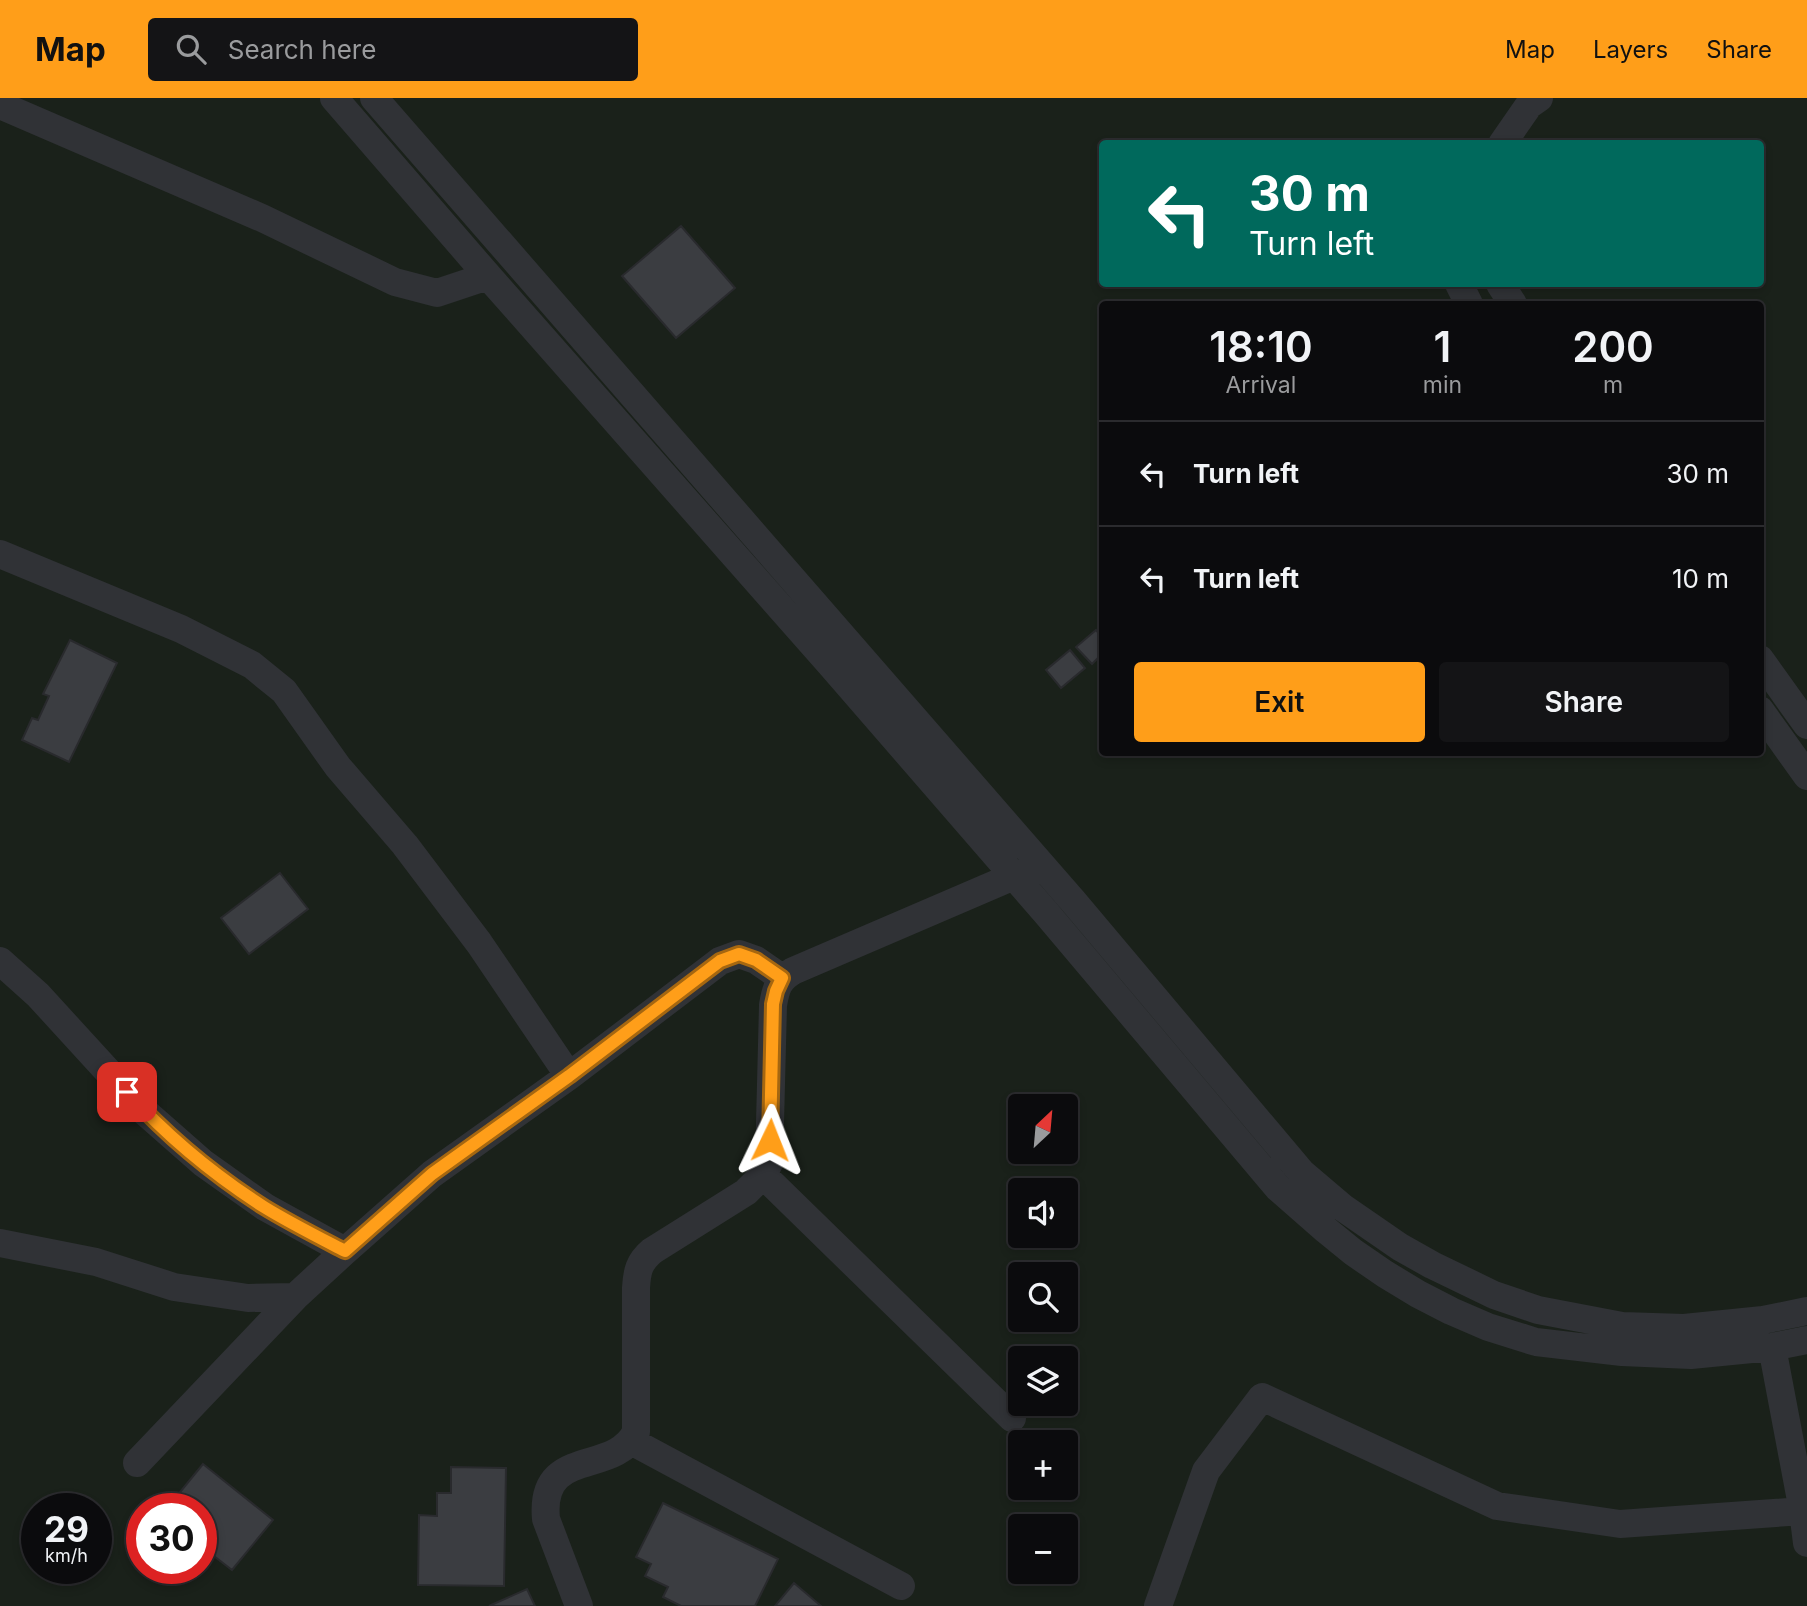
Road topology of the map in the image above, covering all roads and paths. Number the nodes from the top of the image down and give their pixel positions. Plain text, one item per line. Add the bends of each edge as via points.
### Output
1 (334, 98) edge
2 (374, 98) edge
3 (1531, 100) edge
4 (0, 105) edge
5 (1505, 140) edge
6 (488, 276) junction
7 (0, 555) edge
8 (1764, 665) edge
9 (1764, 716) edge
10 (1807, 725) edge
11 (1807, 776) edge
12 (1045, 869) junction
13 (1014, 876) junction
14 (0, 961) edge
15 (782, 978) junction
16 (569, 1076) junction
17 (763, 1175) junction
18 (0, 1243) edge
19 (345, 1251) junction
20 (295, 1297) junction
21 (1807, 1311) edge
22 (1807, 1340) edge
23 (1772, 1348) junction
24 (1012, 1418) dead end
25 (631, 1441) junction
26 (137, 1462) dead end
27 (1805, 1511) edge
28 (1807, 1544) edge
29 (901, 1586) dead end
30 (579, 1606) edge
31 (1158, 1606) edge

1 - 6 street
2 - 12 street
3 - 5 street
4 - 6 street via 262,218 395,282 437,293
6 - 13 street
7 - 16 street via 181,629 252,665 284,691 338,767 405,845 479,943
8 - 10 street
9 - 11 street
12 - 13 street
12 - 21 street via 1302,1173 1342,1207 1410,1253 1538,1310 1622,1326 1684,1328
13 - 15 street
13 - 23 street via 1278,1188 1385,1274 1451,1311 1536,1342 1691,1355
14 - 19 street via 38,995 145,1112 203,1163 265,1207
15 - 16 street via 739,954 720,961
15 - 17 street via 773,1004 769,1163
16 - 19 street via 432,1174
17 - 24 street
17 - 25 street via 746,1192 652,1251 639,1266 636,1432
18 - 20 street via 96,1262 174,1287 248,1298
19 - 20 street
20 - 26 street
22 - 23 street
23 - 27 street
25 - 29 street
25 - 30 street via 561,1473 547,1491 546,1519
27 - 28 street
27 - 31 street via 1620,1524 1497,1506 1262,1397 1206,1471

